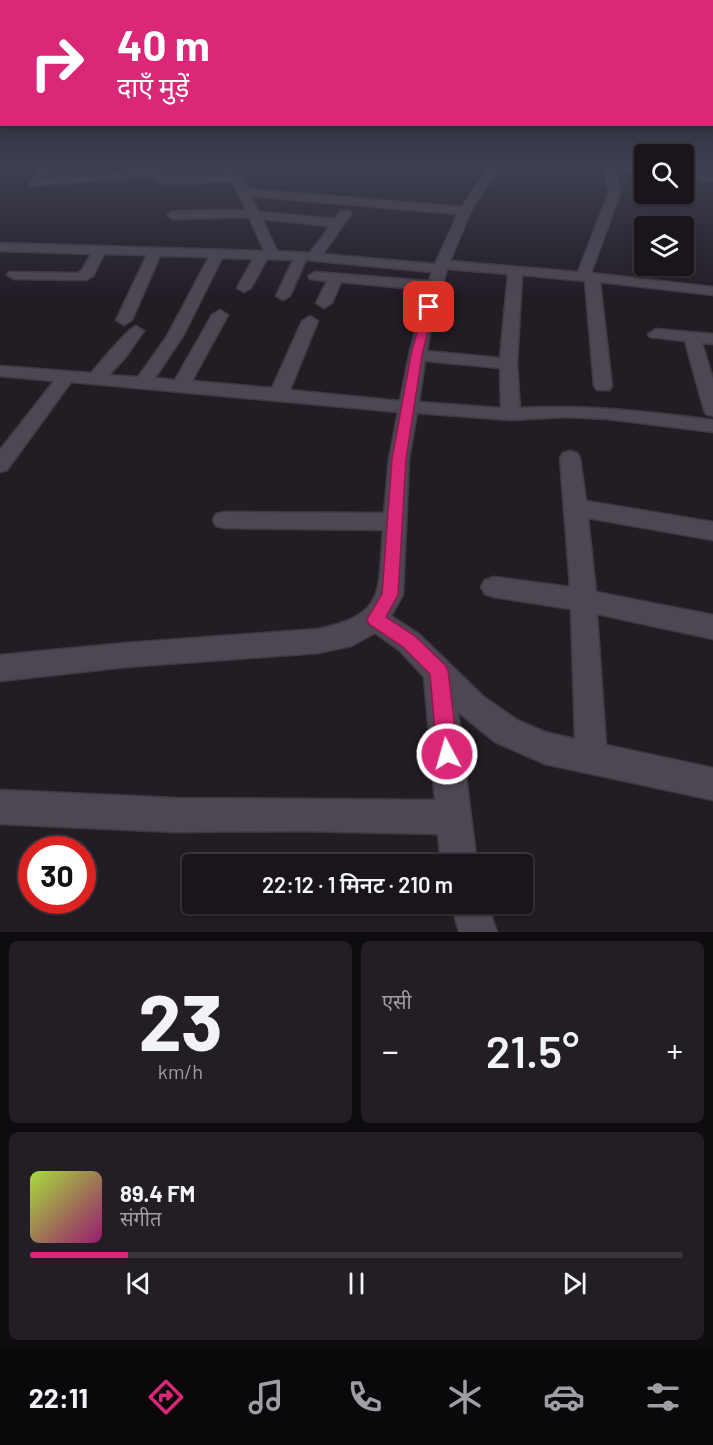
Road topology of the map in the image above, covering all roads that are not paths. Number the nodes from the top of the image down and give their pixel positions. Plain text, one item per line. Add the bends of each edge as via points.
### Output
1 (251, 209) edge
2 (348, 209) edge
3 (448, 209) edge
4 (609, 209) edge
5 (465, 211) joint
6 (253, 214) junction
7 (173, 215) dead end
8 (338, 223) junction
9 (0, 247) edge
10 (99, 251) junction
11 (155, 252) junction
12 (217, 254) junction
13 (267, 255) junction
14 (308, 257) junction
15 (515, 271) junction
16 (439, 273) junction
17 (14, 275) dead end
18 (315, 276) dead end
19 (587, 277) junction
20 (336, 278) junction
21 (244, 288) dead end
22 (713, 291) edge
23 (283, 296) dead end
24 (324, 303) dead end
25 (220, 315) dead end
26 (309, 321) dead end
27 (656, 334) dead end
28 (692, 337) junction
29 (713, 339) edge
30 (417, 355) junction
31 (508, 364) junction
32 (0, 371) edge
33 (67, 376) junction
34 (95, 379) junction
35 (143, 383) junction
36 (181, 386) junction
37 (603, 386) dead end
38 (279, 394) junction
39 (408, 407) junction
40 (713, 410) edge
41 (511, 414) junction
42 (713, 426) edge
43 (570, 458) dead end
44 (0, 465) edge
45 (577, 508) junction
46 (224, 520) dead end
47 (395, 522) junction
48 (713, 531) edge
49 (494, 587) dead end
50 (584, 600) junction
51 (375, 619) junction
52 (713, 627) edge
53 (0, 668) edge
54 (438, 670) junction
55 (591, 758) junction
56 (713, 784) edge
57 (0, 807) edge
58 (454, 817) junction
59 (458, 854) edge
60 (472, 914) edge
61 (478, 932) edge

1 - 6 street
2 - 8 street
3 - 5 street
4 - 19 street
5 - 16 street
6 - 7 street
6 - 8 street
6 - 13 street
8 - 14 street
9 - 10 street
10 - 11 street
10 - 17 street via 88,273 81,277
11 - 12 street
11 - 34 street via 119,354
12 - 13 street
12 - 35 street via 175,336
13 - 14 street
13 - 21 street
14 - 16 street
14 - 23 street
15 - 16 street
15 - 19 street
15 - 31 street
16 - 20 street
16 - 30 street
18 - 20 street
19 - 22 street
19 - 37 street
20 - 24 street
25 - 36 street
26 - 38 street
27 - 28 street
28 - 29 street
28 - 40 street
30 - 31 street
30 - 39 street
31 - 41 street
32 - 33 street
33 - 34 street
33 - 44 street
34 - 35 street
35 - 36 street
36 - 38 street
38 - 39 street
39 - 41 street
39 - 47 street via 399,459
41 - 42 street via 607,413
43 - 45 street
45 - 48 street
45 - 50 street
46 - 47 street
47 - 51 street via 390,595
49 - 50 street
50 - 52 street
50 - 55 street
51 - 53 street via 351,634 318,642
51 - 54 street via 409,642
54 - 55 street via 473,707 506,731 545,748
54 - 58 street
55 - 56 street
57 - 58 street via 175,814
58 - 59 street
60 - 61 street

